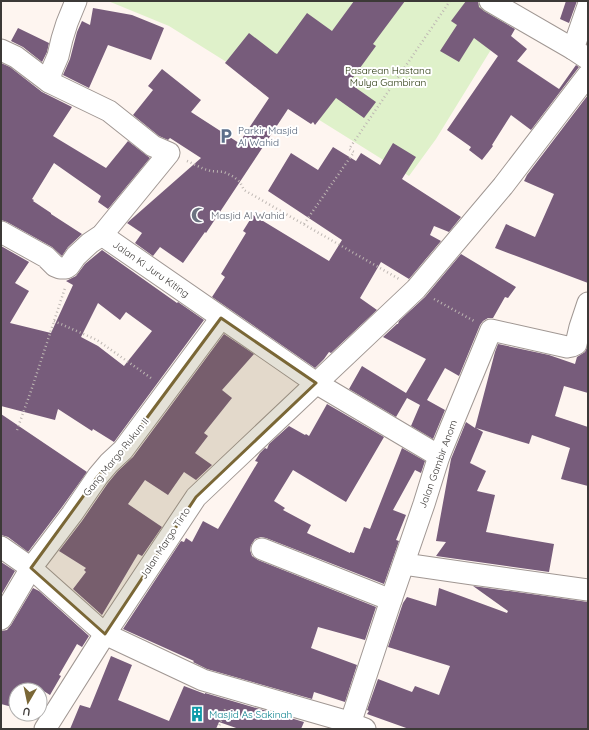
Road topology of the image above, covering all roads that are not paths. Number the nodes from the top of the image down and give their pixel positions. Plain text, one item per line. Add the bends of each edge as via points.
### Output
1 (76, 1) edge
2 (490, 1) edge
3 (588, 6) edge
4 (1, 50) edge
5 (580, 54) edge
6 (588, 75) edge
7 (49, 82) junction
8 (1, 232) edge
9 (102, 236) junction
10 (588, 303) edge
11 (221, 318) junction
12 (316, 383) junction
13 (439, 456) junction
14 (1, 547) edge
15 (262, 549) dead end
16 (404, 564) junction
17 (31, 568) junction
18 (588, 590) edge
19 (391, 600) junction
20 (1, 619) edge
21 (105, 634) junction
22 (348, 726) edge
23 (45, 729) edge

1 - 7 street
2 - 5 street
3 - 5 street
4 - 7 street via 16,57
6 - 12 street, Jalan Margo Tirto via 503,186 416,289
7 - 9 street, Jalan Ki Juru Kiting via 109,112 153,146 169,153
8 - 9 street via 46,257 60,268 69,266 90,243
9 - 11 street, Jalan Ki Juru Kiting
10 - 13 street, Jalan Gambir Anom via 576,344 572,346 491,330
11 - 12 street, Jalan Ki Juru Kiting
11 - 17 street, Gang Margo Rukun II via 123,450 98,476
12 - 13 street, Jalan Ki Juru Kiting
12 - 21 street, Jalan Margo Tirto via 196,497
13 - 16 street, Jalan Gambir Anom
14 - 17 street
15 - 19 street
16 - 18 street
16 - 19 street, Jalan Gambir Anom
17 - 20 street, Gang Margo Rukun II
17 - 21 street
19 - 22 street, Jalan Gambir Anom
21 - 22 street via 203,680
21 - 23 street, Jalan Margo Tirto

